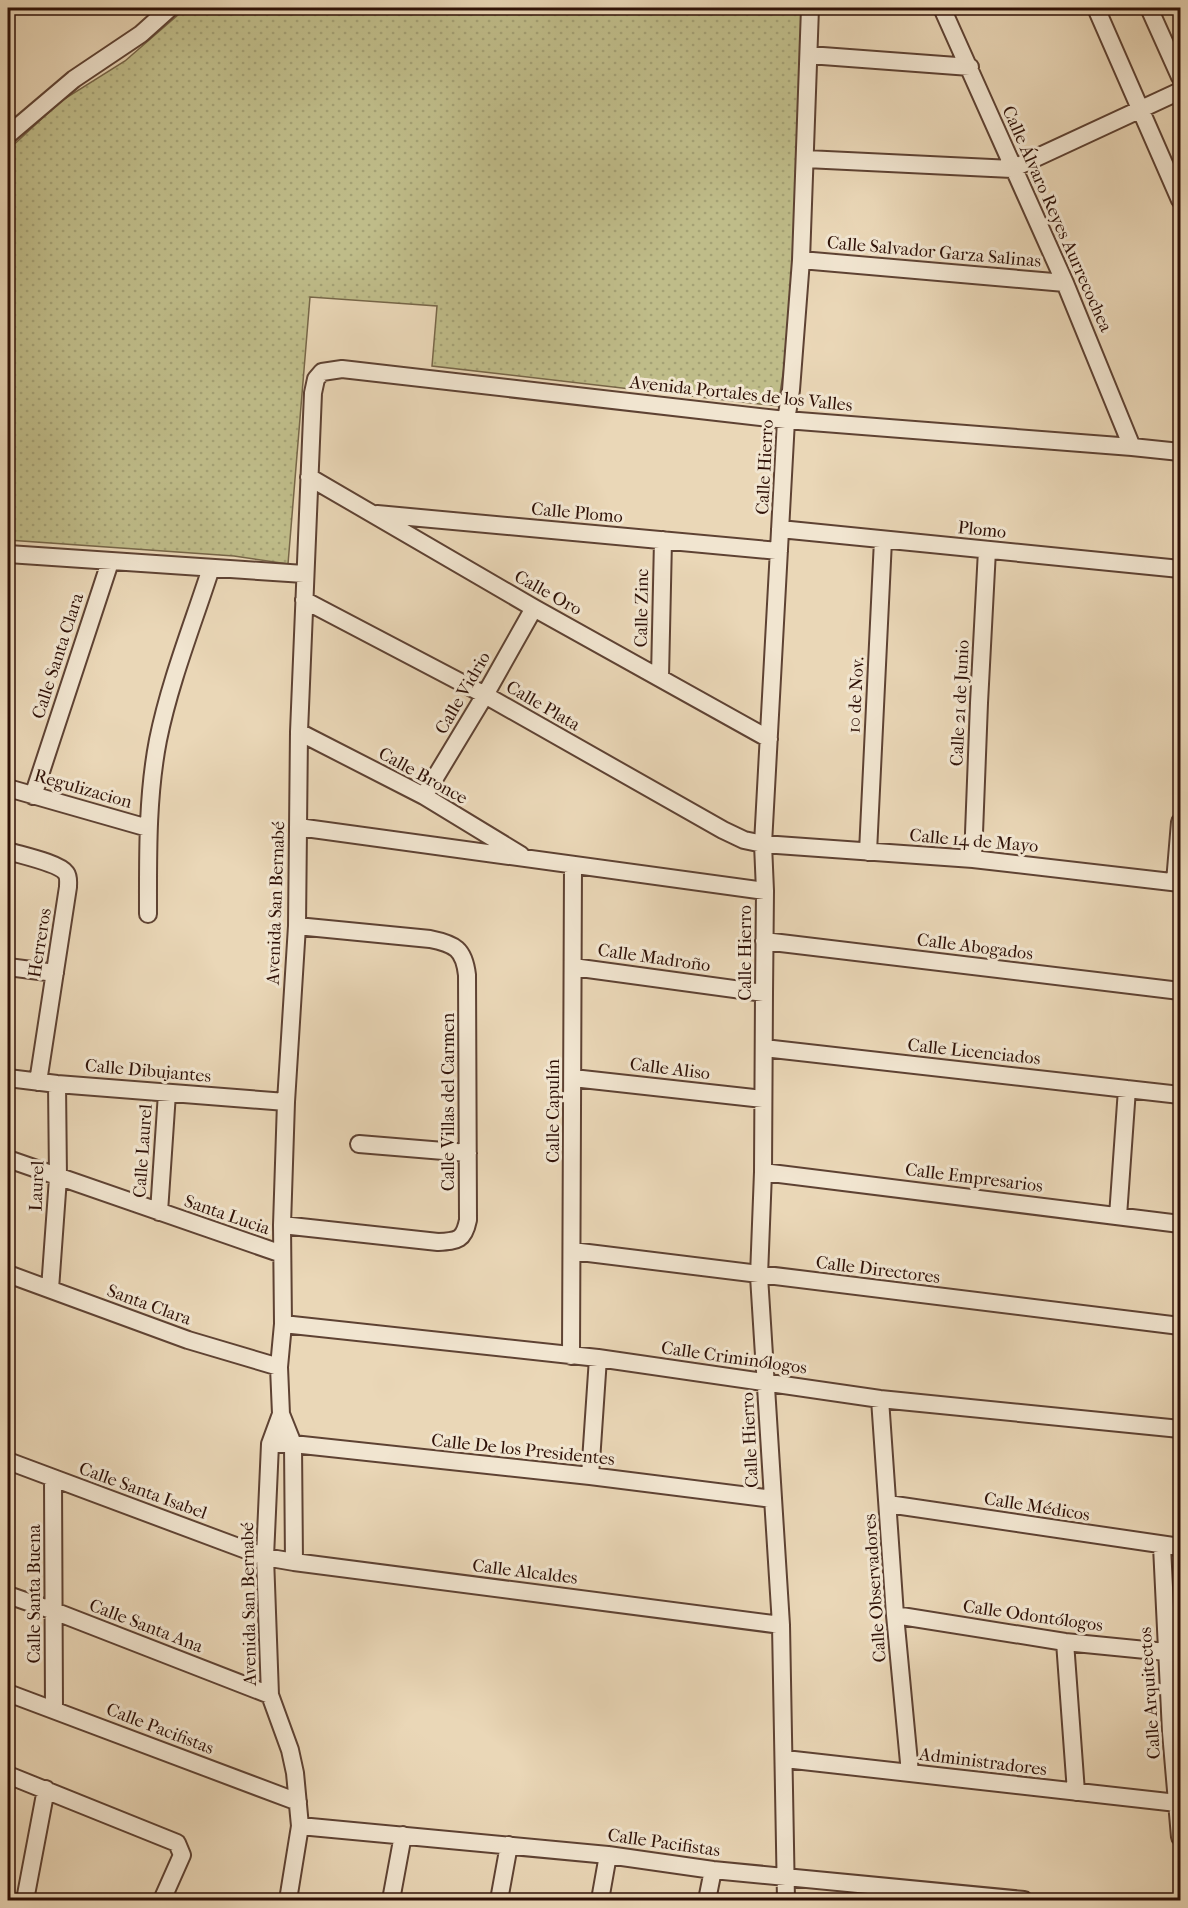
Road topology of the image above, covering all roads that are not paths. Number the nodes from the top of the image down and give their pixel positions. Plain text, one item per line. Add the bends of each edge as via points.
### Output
1 (170, 8) edge
2 (810, 8) edge
3 (942, 8) edge
4 (1096, 8) edge
5 (1149, 8) edge
6 (809, 55) junction
7 (1177, 59) edge
8 (970, 67) junction
9 (1180, 77) edge
10 (1180, 91) edge
11 (1140, 109) junction
12 (8, 135) edge
13 (806, 159) junction
14 (1012, 169) junction
15 (1180, 200) edge
16 (801, 260) junction
17 (1065, 283) junction
18 (314, 393) joint
19 (786, 420) junction
20 (1132, 447) junction
21 (1180, 452) edge
22 (309, 477) junction
23 (371, 513) junction
24 (780, 529) junction
25 (663, 540) junction
26 (884, 540) junction
27 (987, 550) junction
28 (779, 551) junction
29 (8, 555) edge
30 (110, 562) junction
31 (211, 568) junction
32 (1180, 569) edge
33 (304, 574) junction
34 (304, 600) junction
35 (534, 608) junction
36 (660, 677) junction
37 (485, 695) junction
38 (299, 732) junction
39 (769, 739) junction
40 (8, 788) edge
41 (33, 796) junction
42 (424, 796) junction
43 (1180, 822) edge
44 (298, 827) junction
45 (148, 828) junction
46 (763, 844) junction
47 (8, 851) edge
48 (868, 852) junction
49 (527, 858) junction
50 (973, 859) junction
51 (573, 866) junction
52 (1178, 883) edge
53 (765, 891) junction
54 (148, 914) dead end
55 (297, 926) junction
56 (764, 941) junction
57 (8, 967) edge
58 (573, 967) junction
59 (55, 973) junction
60 (1180, 991) edge
61 (764, 993) junction
62 (764, 1048) junction
63 (8, 1078) edge
64 (573, 1078) junction
65 (38, 1082) junction
66 (57, 1084) junction
67 (1127, 1089) junction
68 (167, 1093) junction
69 (1180, 1095) edge
70 (763, 1100) junction
71 (286, 1102) junction
72 (359, 1144) dead end
73 (468, 1153) junction
74 (8, 1159) edge
75 (763, 1172) junction
76 (58, 1178) junction
77 (159, 1212) junction
78 (1118, 1216) junction
79 (1180, 1224) edge
80 (282, 1225) junction
81 (572, 1251) junction
82 (282, 1254) junction
83 (8, 1274) edge
84 (759, 1276) junction
85 (50, 1289) junction
86 (283, 1324) junction
87 (1180, 1326) edge
88 (571, 1356) junction
89 (598, 1358) junction
90 (279, 1368) junction
91 (766, 1383) junction
92 (880, 1400) junction
93 (281, 1414) junction
94 (1180, 1429) edge
95 (270, 1444) junction
96 (293, 1444) junction
97 (8, 1461) edge
98 (590, 1476) junction
99 (53, 1479) junction
100 (772, 1499) junction
101 (888, 1504) junction
102 (1162, 1546) junction
103 (1180, 1547) edge
104 (265, 1557) junction
105 (294, 1562) junction
106 (8, 1595) edge
107 (54, 1611) junction
108 (896, 1616) junction
109 (781, 1625) junction
110 (1065, 1642) junction
111 (1166, 1652) junction
112 (8, 1693) edge
113 (270, 1695) junction
114 (54, 1709) junction
115 (784, 1759) junction
116 (910, 1773) junction
117 (8, 1775) edge
118 (46, 1789) junction
119 (1076, 1792) junction
120 (298, 1802) junction
121 (1177, 1803) junction
122 (300, 1826) junction
123 (403, 1835) junction
124 (1180, 1837) edge
125 (509, 1845) junction
126 (608, 1855) junction
127 (713, 1870) junction
128 (786, 1876) junction
129 (25, 1900) edge
130 (162, 1900) edge
131 (288, 1900) edge
132 (392, 1900) edge
133 (499, 1900) edge
134 (600, 1900) edge
135 (708, 1900) edge
136 (786, 1900) edge
137 (1024, 1900) edge

1 - 12 street via 141,34 74,79
2 - 6 street, Calle Hierro
3 - 8 street, Calle Álvaro Reyes Aurrecochea
4 - 11 street
5 - 7 street
6 - 8 street
6 - 13 street, Calle Hierro
7 - 9 street
8 - 14 street, Calle Álvaro Reyes Aurrecochea
10 - 11 street
11 - 14 street
11 - 15 street
13 - 14 street
13 - 16 street, Calle Hierro
14 - 17 street, Calle Álvaro Reyes Aurrecochea
16 - 17 street, Calle Salvador Garza Salinas
16 - 19 street, Calle Hierro
17 - 20 street, Calle Álvaro Reyes Aurrecochea
18 - 19 street, Avenida Portales de los Valles via 316,379 322,372 342,369
18 - 22 street, Avenida San Bernabé
19 - 20 street, Avenida Portales de los Valles
19 - 24 street, Calle Hierro
20 - 21 street, Avenida Portales de los Valles
22 - 23 street, Calle Oro
22 - 33 street, Avenida San Bernabé
23 - 25 street, Calle Plomo
23 - 35 street, Calle Oro
24 - 26 street, Plomo
24 - 28 street, Calle Hierro
25 - 28 street, Calle Plomo
25 - 36 street, Calle Zinc
26 - 27 street, Plomo
26 - 48 street, 10 de Nov.
27 - 32 street, Plomo
27 - 50 street, Calle 21 de Junio
28 - 39 street, Calle Hierro
29 - 30 street
30 - 31 street
30 - 41 street, Calle Santa Clara
31 - 33 street
31 - 45 street via 158,740
33 - 34 street, Avenida San Bernabé
34 - 37 street, Calle Plata
34 - 38 street, Avenida San Bernabé
35 - 36 street, Calle Oro
35 - 37 street, Calle Vidrio
36 - 39 street, Calle Oro
37 - 42 street, Calle Vidrio
37 - 46 street, Calle Plata via 723,830
38 - 42 street, Calle Bronce
38 - 44 street, Avenida San Bernabé
39 - 46 street, Calle Hierro
40 - 41 street, Regulizacion
41 - 45 street, Regulizacion
42 - 49 street, Calle Bronce
43 - 52 street
44 - 49 street, Calle Bronce
44 - 55 street, Avenida San Bernabé
45 - 54 street
46 - 48 street, Calle 14 de Mayo
46 - 53 street, Calle Hierro
47 - 59 street, Herreros via 55,866 68,877
48 - 50 street, Calle 14 de Mayo
49 - 51 street, Calle Bronce
50 - 52 street, Calle 14 de Mayo
51 - 53 street, Calle Bronce
51 - 58 street, Calle Capulín
53 - 56 street, Calle Hierro
55 - 71 street, Avenida San Bernabé
55 - 73 street, Calle Villas del Carmen via 430,939 448,942 460,951 467,975
56 - 60 street, Calle Abogados
56 - 61 street, Calle Hierro
57 - 59 street
58 - 61 street, Calle Madroño
58 - 64 street, Calle Capulín
59 - 65 street, Herreros
61 - 62 street, Calle Hierro
62 - 67 street, Calle Licenciados
62 - 70 street, Calle Hierro
63 - 65 street, Calle Dibujantes
64 - 70 street, Calle Aliso
64 - 81 street, Calle Capulín
65 - 66 street, Calle Dibujantes
66 - 68 street, Calle Dibujantes
66 - 76 street, Laurel
67 - 69 street, Calle Licenciados
67 - 78 street
68 - 71 street, Calle Dibujantes
68 - 77 street, Calle Laurel
70 - 75 street, Calle Hierro
71 - 80 street, Avenida San Bernabé
72 - 73 street
73 - 80 street, Calle Villas del Carmen via 466,1232 451,1242
74 - 76 street, Santa Lucia
75 - 78 street, Calle Empresarios
75 - 84 street, Calle Hierro
76 - 77 street, Santa Lucia
76 - 85 street, Laurel
77 - 82 street, Santa Lucia
78 - 79 street, Calle Empresarios
80 - 82 street, Avenida San Bernabé
81 - 84 street, Calle Directores
81 - 88 street, Calle Capulín
82 - 86 street, Avenida San Bernabé
83 - 85 street, Santa Clara
84 - 87 street, Calle Directores
84 - 91 street, Calle Hierro
85 - 90 street, Santa Clara via 188,1340
86 - 88 street, Calle Criminólogos
86 - 90 street, Avenida San Bernabé
88 - 89 street, Calle Criminólogos
89 - 91 street, Calle Criminólogos
89 - 98 street
90 - 93 street, Avenida San Bernabé
91 - 92 street, Calle Criminólogos
91 - 100 street, Calle Hierro
92 - 94 street, Calle Criminólogos
92 - 101 street, Calle Observadores
93 - 95 street, Avenida San Bernabé
93 - 96 street, Avenida San Bernabé
95 - 96 street, Calle De los Presidentes
95 - 104 street, Avenida San Bernabé
96 - 98 street, Calle De los Presidentes
96 - 105 street, Avenida San Bernabé
97 - 99 street, Calle Santa Isabel
98 - 100 street, Calle De los Presidentes
99 - 104 street, Calle Santa Isabel
99 - 107 street, Calle Santa Buena
100 - 109 street, Calle Hierro
101 - 102 street, Calle Médicos
101 - 108 street, Calle Observadores
102 - 103 street, Calle Médicos
102 - 111 street, Calle Arquitectos
104 - 105 street, Calle Alcaldes
104 - 113 street, Avenida San Bernabé
105 - 109 street, Calle Alcaldes
106 - 107 street, Calle Santa Ana
107 - 113 street, Calle Santa Ana
107 - 114 street, Calle Santa Buena
108 - 110 street, Calle Odontólogos
108 - 116 street, Calle Observadores
109 - 115 street, Calle Hierro
110 - 111 street, Calle Odontólogos
110 - 119 street
111 - 121 street, Calle Arquitectos
112 - 114 street, Calle Pacifistas
113 - 120 street, Avenida San Bernabé via 290,1750
114 - 120 street, Calle Pacifistas
115 - 116 street, Administradores
115 - 128 street, Calle Hierro
116 - 119 street, Administradores
117 - 118 street
118 - 129 street
118 - 130 street via 177,1843 182,1855
119 - 121 street, Administradores
120 - 122 street, Avenida San Bernabé
121 - 124 street, Calle Arquitectos
122 - 123 street, Calle Pacifistas
122 - 131 street, Avenida San Bernabé
123 - 125 street, Calle Pacifistas
123 - 132 street
125 - 126 street, Calle Pacifistas
125 - 133 street
126 - 127 street, Calle Pacifistas
126 - 134 street
127 - 128 street, Calle Pacifistas
127 - 135 street
128 - 136 street, Calle Hierro
128 - 137 street, Calle Pacifistas

